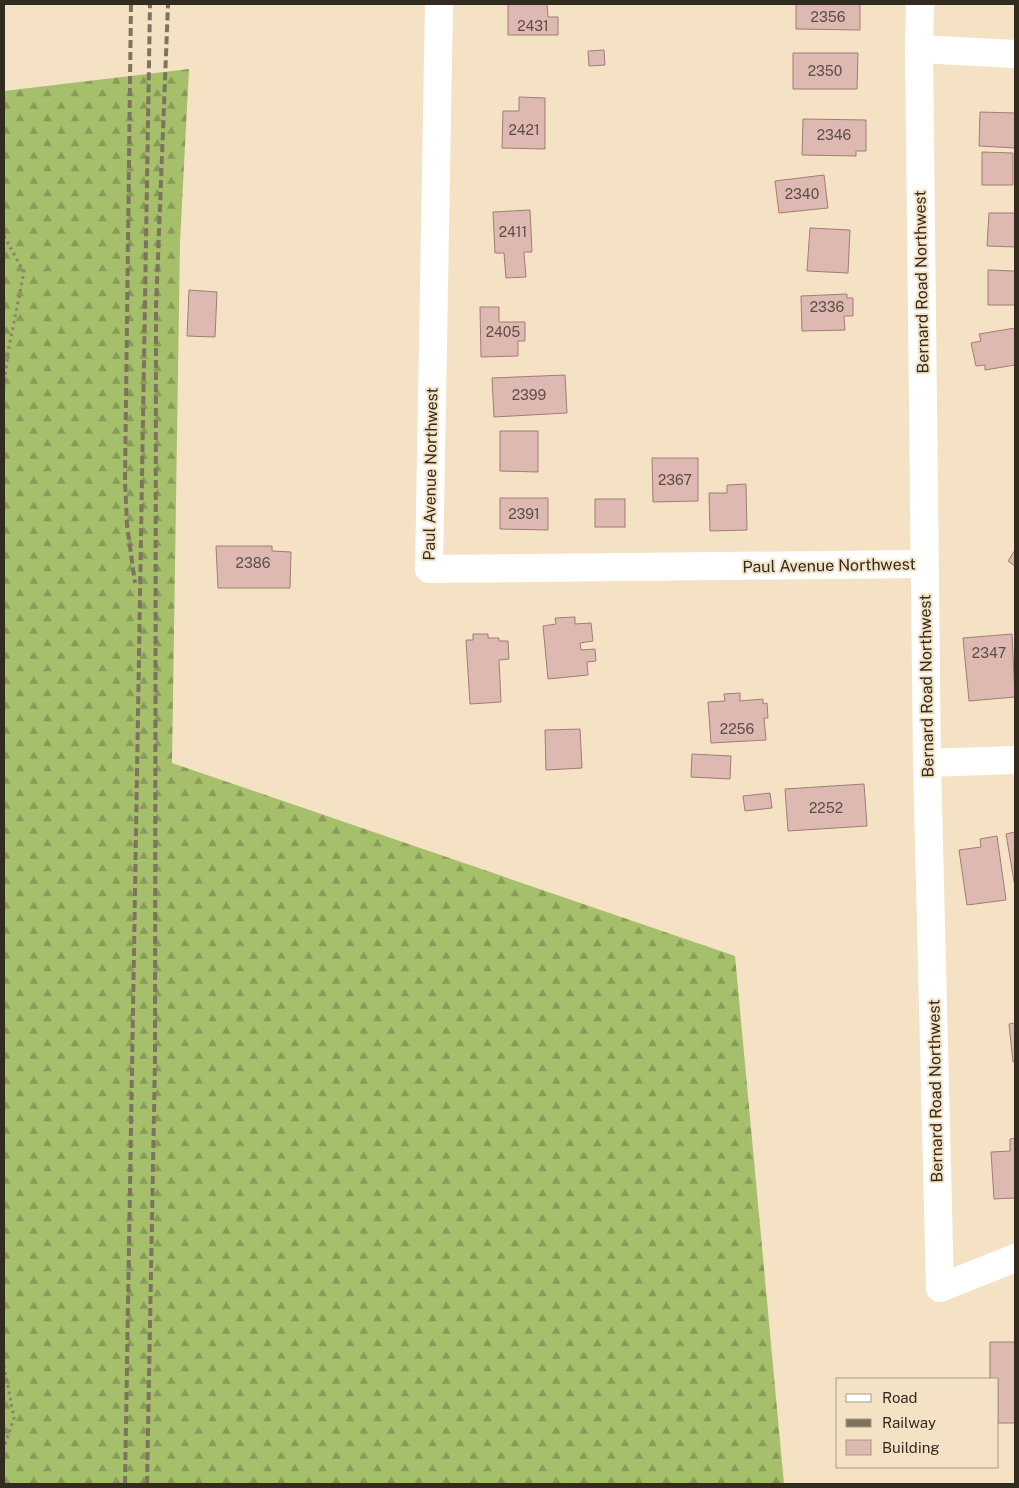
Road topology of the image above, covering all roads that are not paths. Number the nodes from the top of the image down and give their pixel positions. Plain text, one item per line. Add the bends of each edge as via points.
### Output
1 (439, 4) edge
2 (920, 4) edge
3 (919, 49) junction
4 (1015, 54) edge
5 (924, 564) junction
6 (1015, 760) edge
7 (927, 763) junction
8 (1015, 1258) edge

1 - 5 street, Paul Avenue Northwest via 429,569
2 - 3 street, Bernard Road Northwest
3 - 4 street
3 - 5 street, Bernard Road Northwest
5 - 7 street, Bernard Road Northwest
6 - 7 street
7 - 8 street, Bernard Road Northwest via 940,1288

